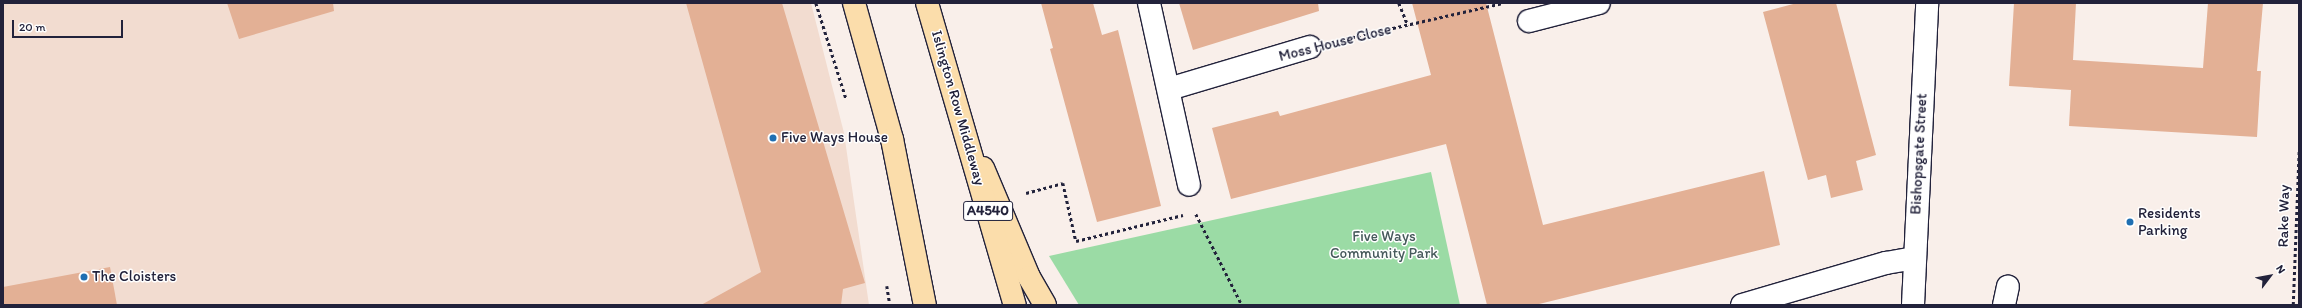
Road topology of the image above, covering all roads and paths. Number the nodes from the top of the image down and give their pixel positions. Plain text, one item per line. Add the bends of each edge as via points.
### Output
1 (816, 3) edge
2 (854, 3) edge
3 (927, 3) edge
4 (1149, 3) edge
5 (1400, 3) edge
6 (1503, 3) edge
7 (1599, 3) edge
8 (1927, 3) edge
9 (1529, 21) dead end
10 (1408, 25) junction
11 (1310, 47) joint
12 (1169, 89) junction
13 (848, 102) dead end
14 (962, 117) junction
15 (2299, 149) edge
16 (2299, 172) edge
17 (2296, 175) junction
18 (1189, 185) joint
19 (1025, 194) dead end
20 (1195, 213) junction
21 (1914, 258) junction
22 (887, 283) dead end
23 (890, 305) edge
24 (925, 305) edge
25 (1015, 305) edge
26 (1045, 305) edge
27 (1242, 305) edge
28 (1742, 305) edge
29 (1913, 305) edge
30 (2293, 305) edge

1 - 13 path
2 - 24 main road via 892,139
3 - 14 main road, Islington Row Middleway / A4540
4 - 12 street
5 - 10 path
6 - 10 path, Moss House Close
7 - 9 street
8 - 21 street, Bishopsgate Street
10 - 11 path, Moss House Close
11 - 12 street, Moss House Close
12 - 18 street
14 - 25 main road, Islington Row Middleway / A4540
14 - 26 main road via 1029,277
15 - 17 path, Rake Way
16 - 17 path, Rake Way
17 - 30 path, Rake Way
18 - 20 path
19 - 20 path via 1063,183 1076,241
20 - 27 path
21 - 28 street via 1886,263
21 - 29 street, Bishopsgate Street
22 - 23 path

